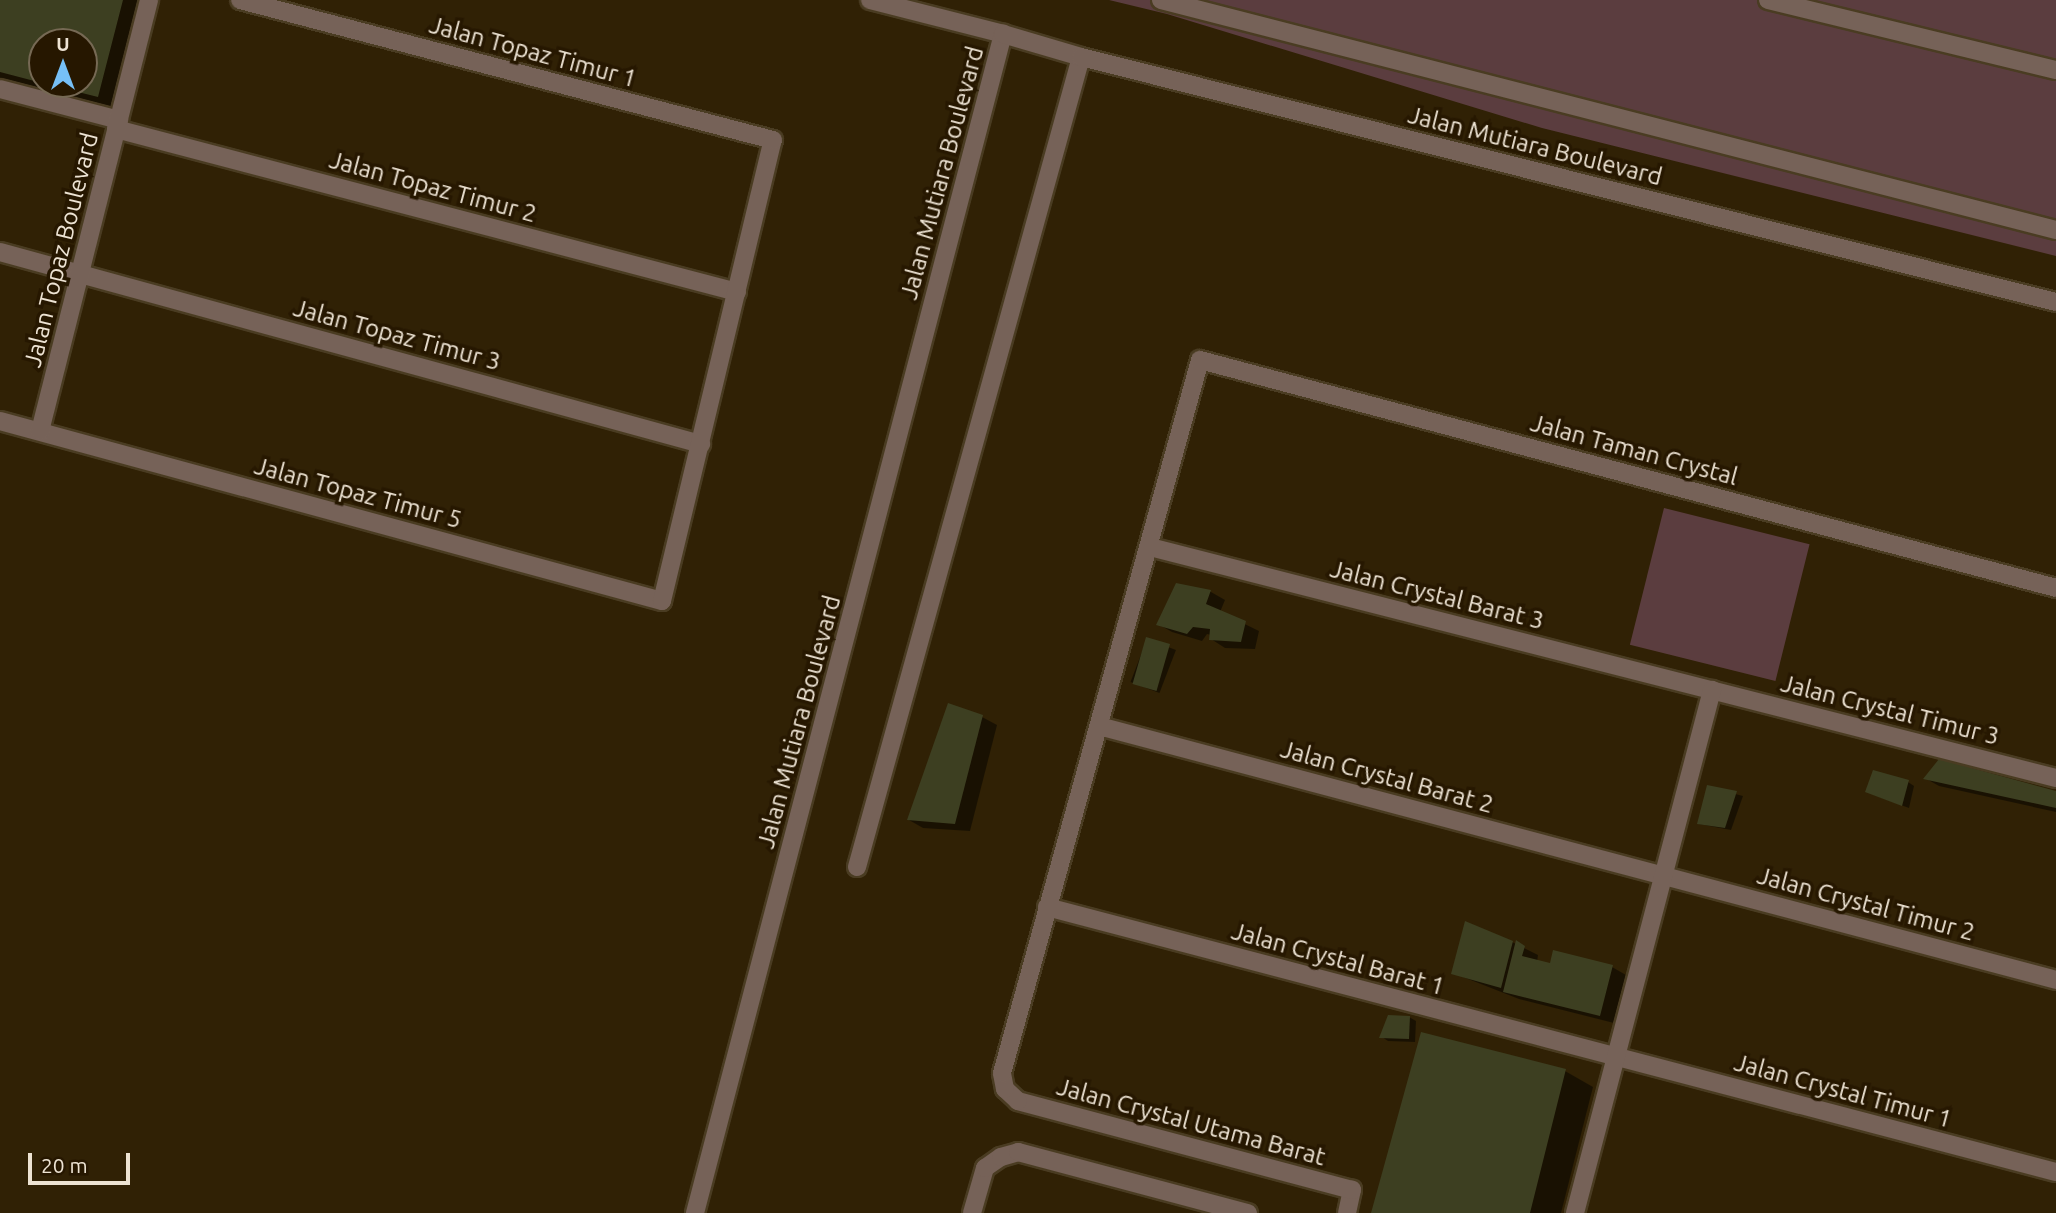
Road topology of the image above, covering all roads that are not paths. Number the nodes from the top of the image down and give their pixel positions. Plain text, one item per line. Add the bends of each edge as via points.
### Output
1 (149, 0) edge
2 (240, 0) edge
3 (870, 0) edge
4 (1161, 0) edge
5 (1768, 0) edge
6 (1003, 34) junction
7 (1081, 57) junction
8 (2056, 70) edge
9 (0, 89) edge
10 (118, 125) junction
11 (2056, 230) edge
12 (0, 252) edge
13 (80, 273) junction
14 (737, 292) junction
15 (2056, 302) edge
16 (0, 421) edge
17 (40, 431) junction
18 (701, 444) junction
19 (1150, 547) junction
20 (2056, 588) edge
21 (1712, 690) junction
22 (1099, 726) junction
23 (2056, 778) edge
24 (858, 867) dead end
25 (1664, 876) junction
26 (1047, 907) junction
27 (2056, 980) edge
28 (1617, 1058) junction
29 (2056, 1172) edge
30 (695, 1213) edge
31 (972, 1213) edge
32 (1248, 1213) edge
33 (1347, 1213) edge
34 (1575, 1213) edge

1 - 10 street, Jalan Topaz Boulevard
2 - 14 street, Jalan Topaz Timur 1 via 773,140
3 - 6 street
4 - 11 street
5 - 8 street
6 - 7 street, Jalan Mutiara Boulevard
6 - 30 street, Jalan Mutiara Boulevard
7 - 15 street, Jalan Mutiara Boulevard
7 - 24 street
9 - 10 street, Jalan Topaz Timur 2
10 - 13 street, Jalan Topaz Boulevard
10 - 14 street, Jalan Topaz Timur 2
12 - 13 street, Jalan Topaz Timur 3
13 - 17 street, Jalan Topaz Boulevard
13 - 18 street, Jalan Topaz Timur 3
14 - 18 street
16 - 17 street, Jalan Topaz Timur 5
17 - 18 street, Jalan Topaz Timur 5 via 662,601
19 - 20 street, Jalan Taman Crystal via 1200,360
19 - 21 street, Jalan Crystal Barat 3
19 - 22 street
21 - 23 street, Jalan Crystal Timur 3
21 - 25 street
22 - 25 street, Jalan Crystal Barat 2
22 - 26 street
25 - 27 street, Jalan Crystal Timur 2
25 - 28 street
26 - 28 street, Jalan Crystal Barat 1
26 - 33 street, Jalan Crystal Utama Barat via 1002,1073 1005,1089 1018,1101 1352,1190
28 - 29 street, Jalan Crystal Timur 1
28 - 34 street
31 - 32 street via 985,1168 1018,1152

